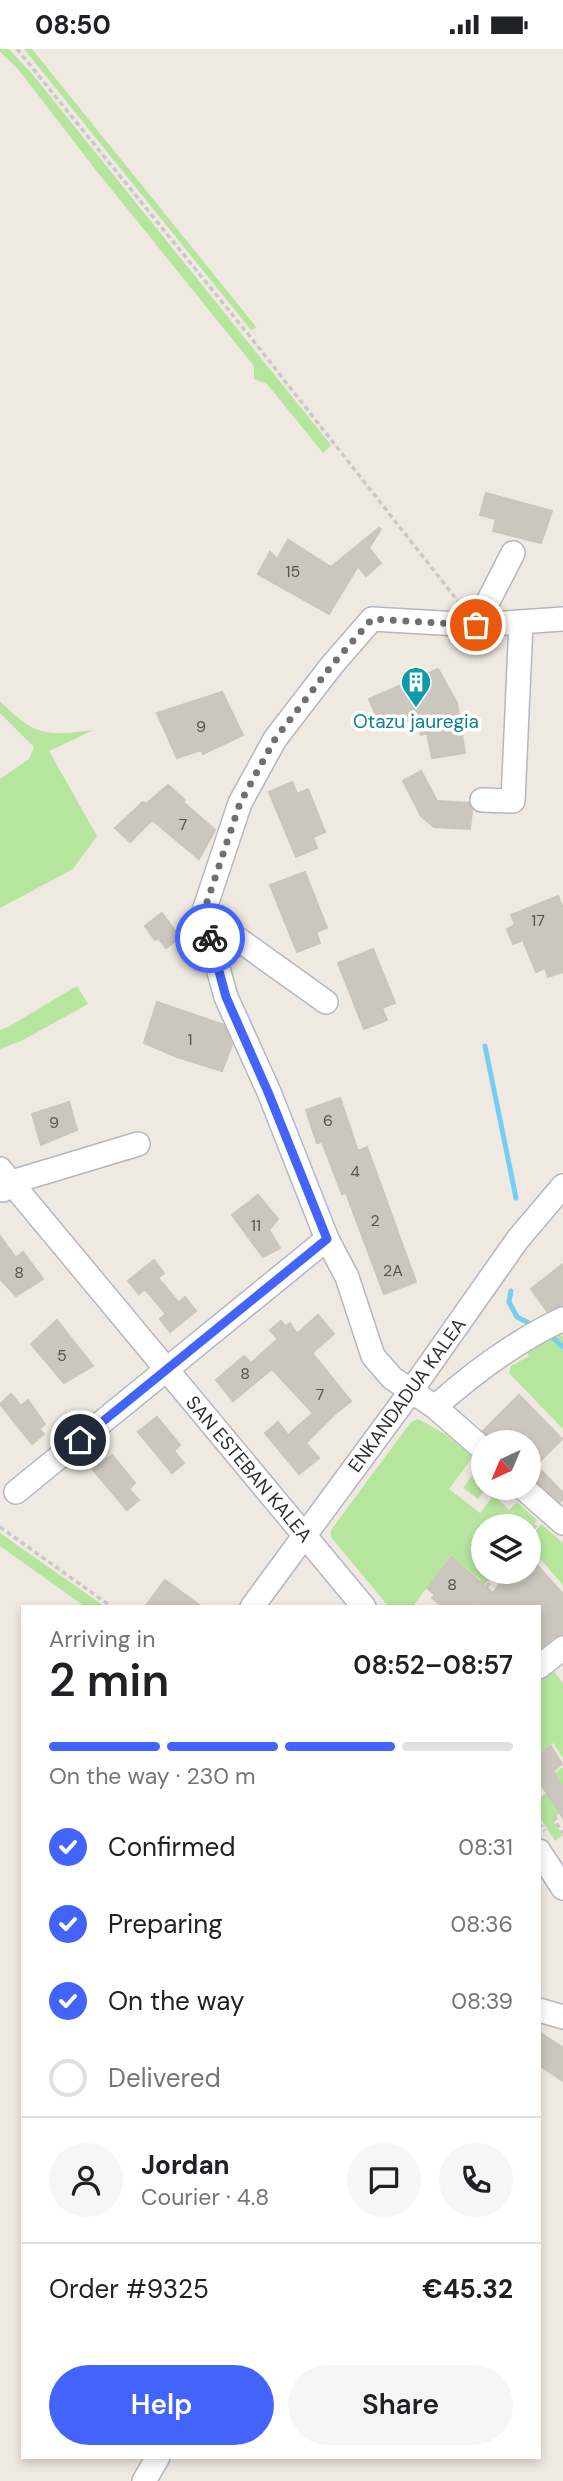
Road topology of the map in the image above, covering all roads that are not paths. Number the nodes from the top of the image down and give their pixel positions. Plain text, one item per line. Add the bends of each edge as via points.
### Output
1 (513, 553) dead end
2 (563, 619) edge
3 (521, 623) junction
4 (476, 625) junction
5 (482, 800) dead end
6 (203, 914) junction
7 (326, 1002) dead end
8 (138, 1144) dead end
9 (4, 1181) edge
10 (563, 1186) edge
11 (327, 1239) junction
12 (563, 1319) edge
13 (166, 1371) junction
14 (411, 1391) junction
15 (435, 1407) junction
16 (471, 1438) edge
17 (16, 1492) dead end
18 (536, 1500) edge
19 (563, 1524) edge
20 (304, 1535) junction
21 (253, 1605) edge
22 (362, 1605) edge
23 (563, 1648) edge
24 (541, 1665) edge
25 (541, 1854) edge
26 (563, 1888) edge
27 (541, 2011) edge
28 (563, 2017) edge
29 (158, 2459) edge
30 (144, 2481) edge

1 - 4 street
2 - 3 street
3 - 4 street
3 - 5 street via 513,801
4 - 6 street via 372,619 275,739 240,803
6 - 7 street
6 - 11 street via 226,997
8 - 9 street
9 - 13 street, SAN ESTEBAN KALEA
10 - 14 street, ENKANDADUA KALEA via 518,1239
11 - 13 street
11 - 14 street via 347,1277 373,1356
12 - 15 street via 535,1332
13 - 17 street
13 - 20 street, SAN ESTEBAN KALEA
14 - 15 street
14 - 20 street, ENKANDADUA KALEA
15 - 16 street
18 - 19 street
20 - 21 street, ENKANDADUA KALEA
20 - 22 street, SAN ESTEBAN KALEA
23 - 24 street
25 - 26 street
27 - 28 street
29 - 30 street

